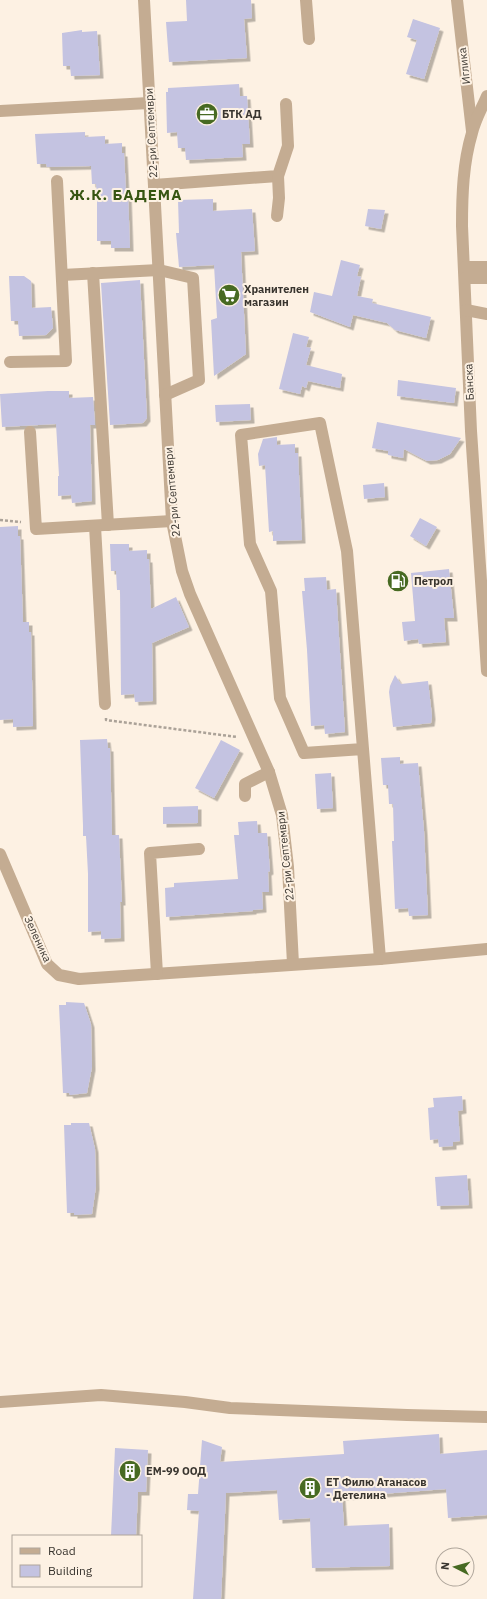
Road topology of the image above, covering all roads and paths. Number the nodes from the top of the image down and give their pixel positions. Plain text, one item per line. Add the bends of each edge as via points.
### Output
1 (144, 0) edge
2 (306, 0) edge
3 (457, 0) edge
4 (309, 39) dead end
5 (487, 96) edge
6 (149, 103) junction
7 (286, 104) dead end
8 (0, 111) edge
9 (472, 132) junction
10 (278, 176) junction
11 (57, 181) dead end
12 (154, 185) junction
13 (277, 216) dead end
14 (487, 267) edge
15 (159, 270) junction
16 (465, 272) junction
17 (93, 273) junction
18 (62, 275) junction
19 (487, 278) edge
20 (466, 310) junction
21 (487, 314) edge
22 (10, 362) dead end
23 (165, 395) junction
24 (30, 432) dead end
25 (0, 520) edge
26 (172, 521) junction
27 (108, 525) junction
28 (95, 526) junction
29 (36, 529) junction
30 (486, 622) edge
31 (487, 672) edge
32 (104, 704) joint
33 (219, 736) dead end
34 (363, 749) junction
35 (269, 772) junction
36 (245, 796) dead end
37 (199, 849) dead end
38 (0, 854) edge
39 (487, 949) edge
40 (380, 959) junction
41 (293, 964) junction
42 (157, 974) junction
43 (0, 1402) edge
44 (487, 1417) edge

1 - 6 street, 22-ри Септември
2 - 4 street
3 - 9 street, Иглика
5 - 9 street, Банска
6 - 8 street
6 - 12 street, 22-ри Септември
7 - 10 street via 288,146
9 - 16 street, Банска via 462,195
10 - 12 street
10 - 13 street
11 - 18 street
12 - 15 street, 22-ри Септември
14 - 16 street
15 - 17 street
15 - 23 street, 22-ри Септември
15 - 23 street via 193,278 199,380
16 - 19 street
16 - 20 street, Банска
17 - 18 street
17 - 27 street
18 - 22 street via 66,361
20 - 21 street
20 - 30 street, Банска via 471,431
23 - 26 street, 22-ри Септември
24 - 29 street
25 - 29 path via 28,522
26 - 27 street
26 - 35 street, 22-ри Септември via 182,571 190,594
27 - 28 street
28 - 29 street
28 - 32 street
30 - 31 street, Банска
32 - 33 path via 106,720
34 - 34 street via 304,753 280,698 271,591 250,544 241,435 320,423 347,551
34 - 40 street
35 - 36 street via 245,784
35 - 41 street, 22-ри Септември via 282,815 288,866
37 - 42 street via 150,853
38 - 42 street, Зеленика via 48,964 58,975 79,979
39 - 40 street, Зеленика
40 - 41 street, Зеленика
41 - 42 street, Зеленика
43 - 44 street via 101,1395 230,1408

